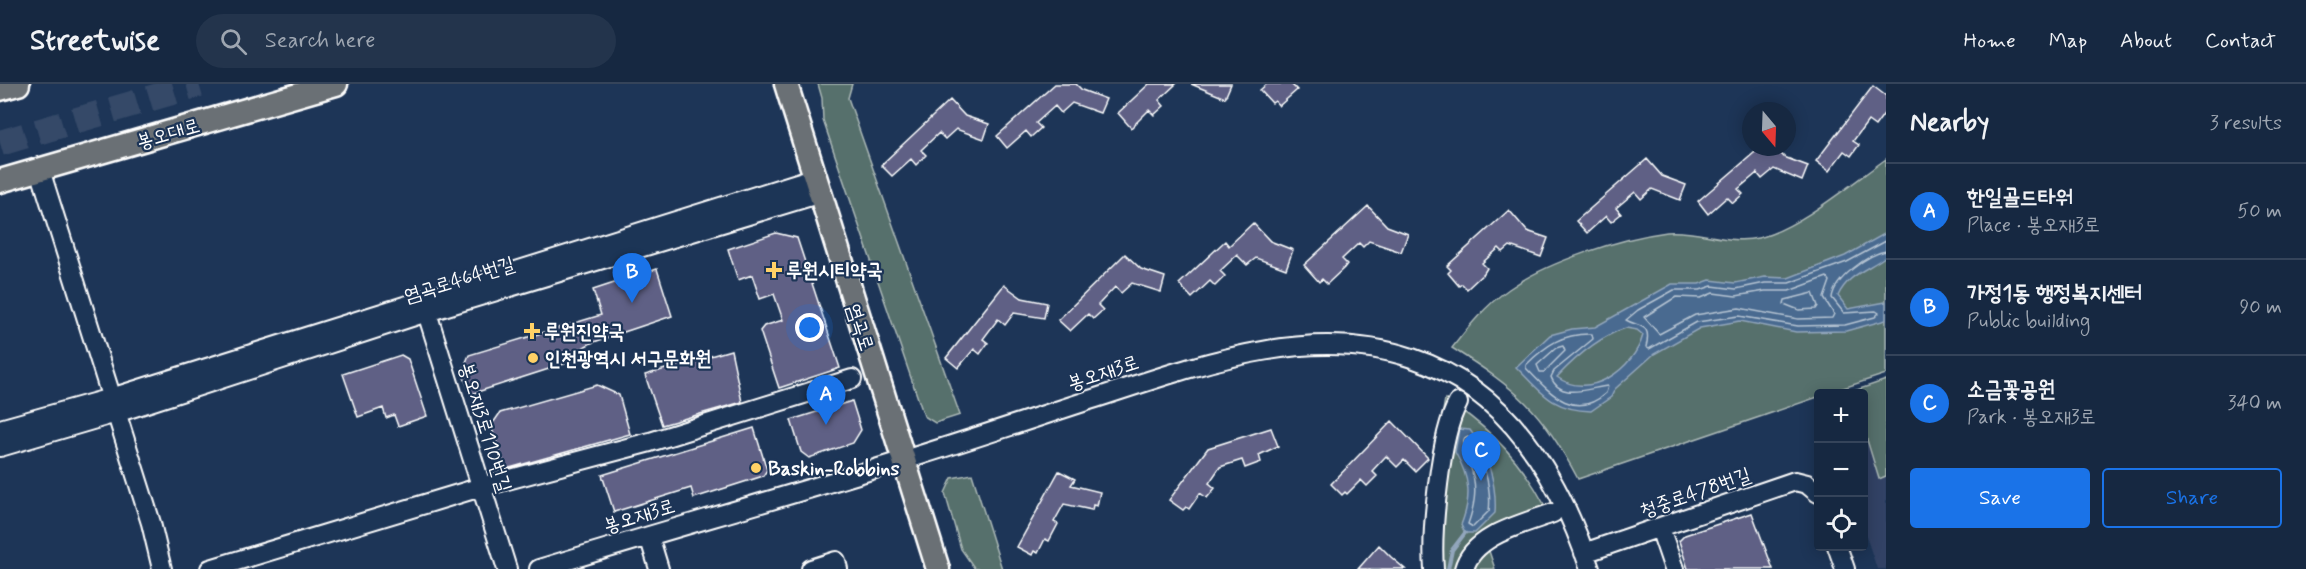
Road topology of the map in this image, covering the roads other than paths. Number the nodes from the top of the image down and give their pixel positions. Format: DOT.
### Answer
graph roads {
  1 [pos="336,84"];
  2 [pos="786,84"];
  3 [pos="40,170"];
  4 [pos="0,181"];
  5 [pos="816,186"];
  6 [pos="425,305"];
  7 [pos="852,379"];
  8 [pos="1458,403"];
  9 [pos="113,405"];
  10 [pos="0,429"];
  11 [pos="0,447"];
  12 [pos="903,460"];
  13 [pos="481,487"];
  14 [pos="1814,490"];
  15 [pos="1553,513"];
  16 [pos="1660,528"];
  17 [pos="649,536"];
  18 [pos="1839,551"];
  19 [pos="1587,561"];
  20 [pos="162,569"];
  21 [pos="210,569"];
  22 [pos="507,569"];
  23 [pos="539,569"];
  24 [pos="659,569"];
  25 [pos="811,569"];
  26 [pos="838,569"];
  27 [pos="938,569"];
  28 [pos="1434,569"];
  29 [pos="1464,569"];
  30 [pos="1674,569"];
  31 [pos="1845,569"];
  1 -- 3 [label="main road, 봉오대로"];
  2 -- 5 [label="main road, 염곡로"];
  3 -- 4 [label="main road, 봉오대로"];
  3 -- 9 [label="street"];
  5 -- 6 [label="street, 염곡로464번길"];
  5 -- 12 [label="main road, 염곡로"];
  6 -- 9 [label="street, 염곡로464번길"];
  6 -- 13 [label="street, 봉오재3로110번길"];
  7 -- 13 [label="street"];
  8 -- 28 [label="street"];
  9 -- 10 [label="street"];
  9 -- 11 [label="street"];
  9 -- 20 [label="street"];
  12 -- 17 [label="street, 봉오재3로"];
  12 -- 19 [label="street, 봉오재3로"];
  12 -- 27 [label="main road, 염곡로"];
  13 -- 21 [label="street"];
  13 -- 22 [label="street, 봉오재3로110번길"];
  14 -- 16 [label="street, 청중로478번길"];
  15 -- 29 [label="street"];
  16 -- 19 [label="street, 청중로478번길"];
  16 -- 30 [label="street"];
  17 -- 23 [label="street, 봉오재3로"];
  17 -- 24 [label="street"];
  18 -- 31 [label="street"];
  25 -- 26 [label="street"];
}
